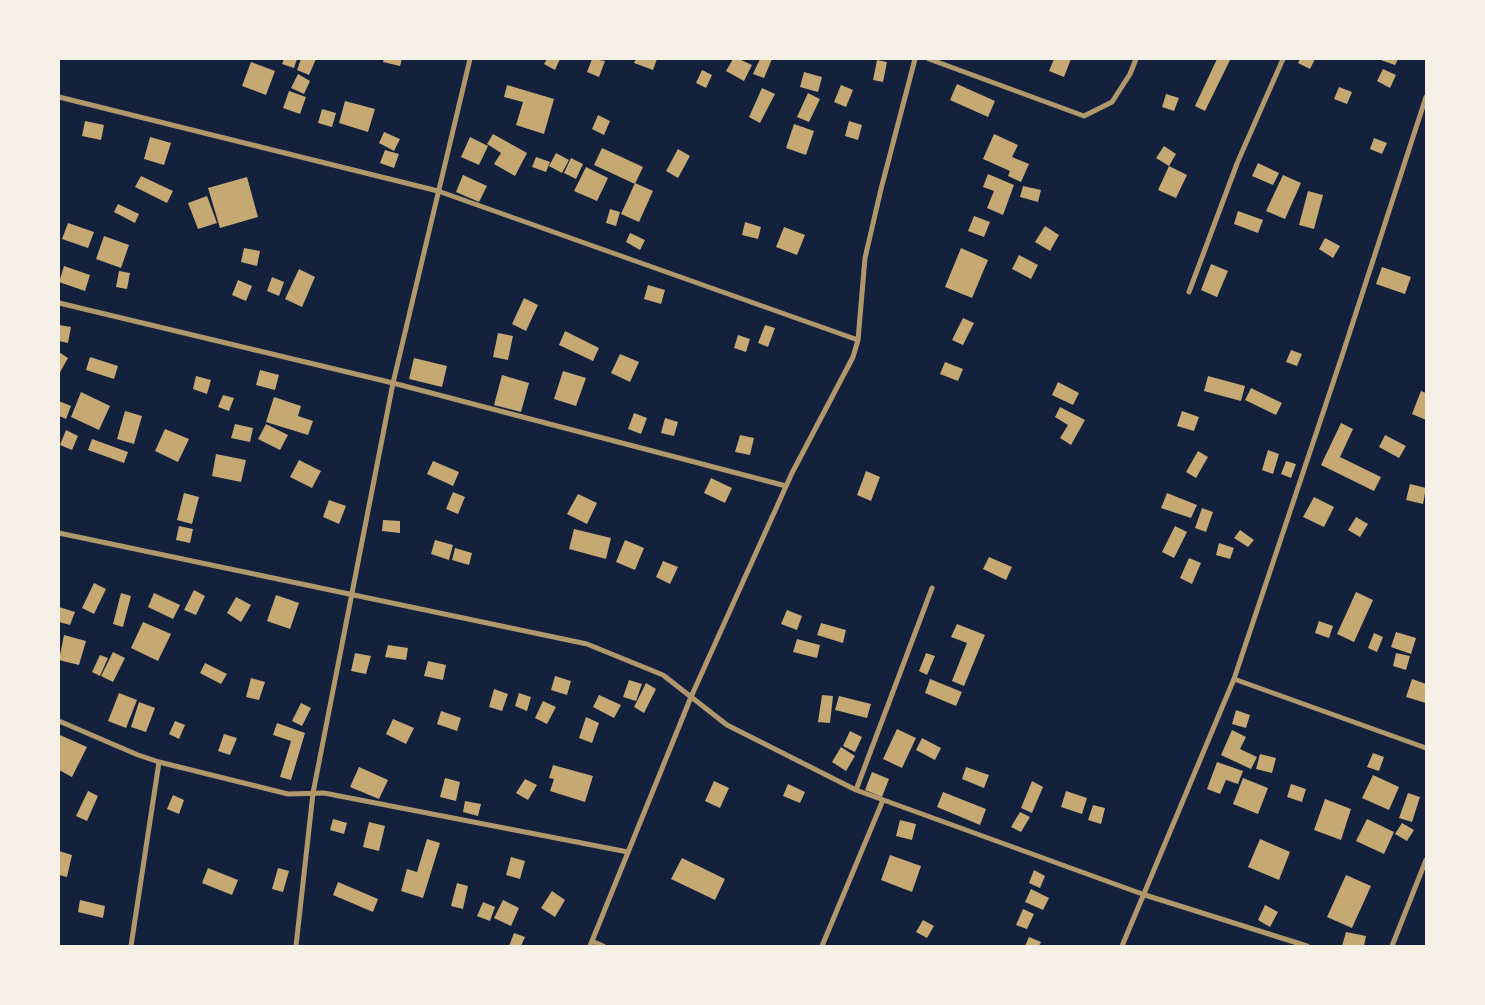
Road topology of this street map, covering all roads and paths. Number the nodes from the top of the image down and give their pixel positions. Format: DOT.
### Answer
graph roads {
  1 [pos="470,59"];
  2 [pos="915,59"];
  3 [pos="930,59"];
  4 [pos="1136,59"];
  5 [pos="1283,59"];
  6 [pos="59,97"];
  7 [pos="1426,97"];
  8 [pos="438,191"];
  9 [pos="1189,292"];
  10 [pos="59,303"];
  11 [pos="858,340"];
  12 [pos="393,383"];
  13 [pos="786,486"];
  14 [pos="59,533"];
  15 [pos="932,588"];
  16 [pos="352,594"];
  17 [pos="1234,679"];
  18 [pos="691,697"];
  19 [pos="59,720"];
  20 [pos="1426,748"];
  21 [pos="158,762"];
  22 [pos="856,790"];
  23 [pos="313,793"];
  24 [pos="883,800"];
  25 [pos="628,852"];
  26 [pos="1426,860"];
  27 [pos="1144,895"];
  28 [pos="591,944"];
  29 [pos="131,946"];
  30 [pos="296,946"];
  31 [pos="603,946"];
  32 [pos="822,946"];
  33 [pos="1122,946"];
  34 [pos="1307,946"];
  35 [pos="1392,946"];
  1 -- 8 [label="street"];
  2 -- 11 [label="street"];
  3 -- 4 [label="street"];
  5 -- 9 [label="street"];
  6 -- 8 [label="street"];
  7 -- 17 [label="street"];
  8 -- 11 [label="street"];
  8 -- 12 [label="street"];
  10 -- 12 [label="street"];
  11 -- 13 [label="street"];
  12 -- 13 [label="street"];
  12 -- 16 [label="street"];
  13 -- 18 [label="street"];
  14 -- 16 [label="street"];
  15 -- 22 [label="street"];
  16 -- 18 [label="street"];
  16 -- 23 [label="street"];
  17 -- 20 [label="street"];
  17 -- 27 [label="street"];
  18 -- 22 [label="street"];
  18 -- 25 [label="street"];
  19 -- 21 [label="street"];
  21 -- 23 [label="street"];
  21 -- 29 [label="street"];
  22 -- 24 [label="street"];
  23 -- 25 [label="street"];
  23 -- 30 [label="street"];
  24 -- 27 [label="street"];
  24 -- 32 [label="street"];
  25 -- 28 [label="street"];
  26 -- 35 [label="street"];
  27 -- 33 [label="street"];
  27 -- 34 [label="street"];
  28 -- 31 [label="street"];
}
